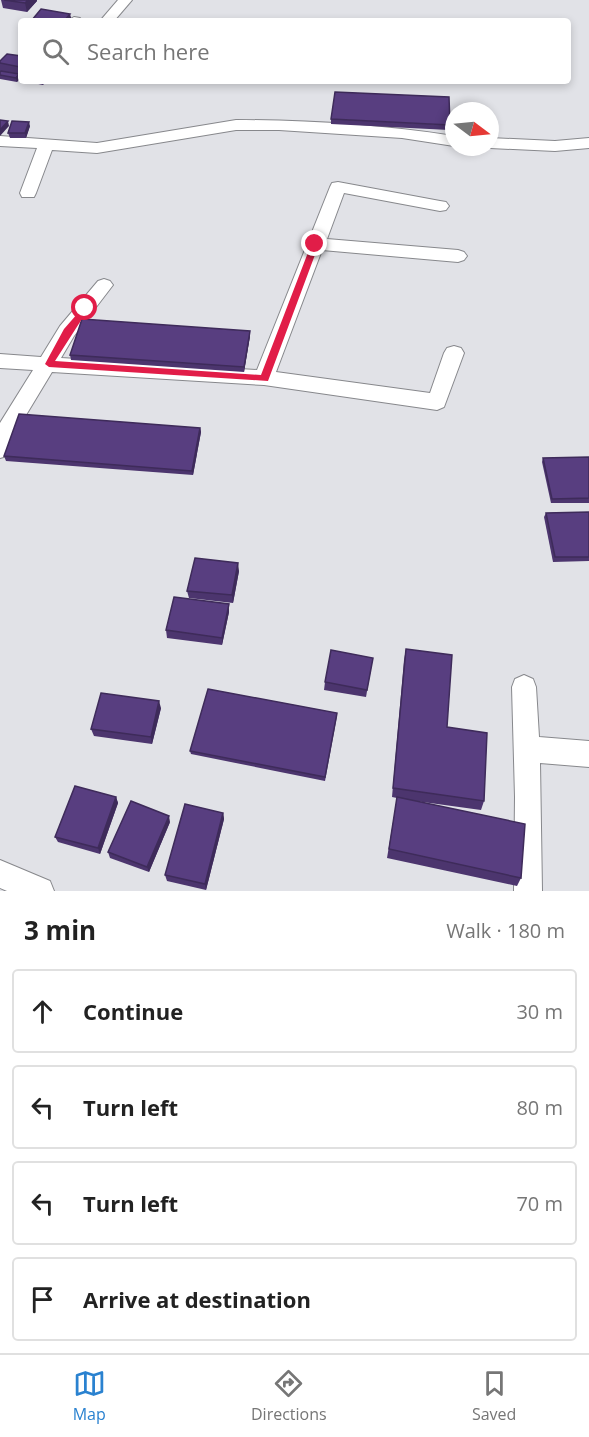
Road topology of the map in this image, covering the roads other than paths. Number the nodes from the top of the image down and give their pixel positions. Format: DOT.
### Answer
graph roads {
  1 [pos="126,0"];
  2 [pos="110,18"];
  3 [pos="445,140"];
  4 [pos="0,141"];
  5 [pos="499,143"];
  6 [pos="589,143"];
  7 [pos="46,145"];
  8 [pos="28,194"];
  9 [pos="440,206"];
  10 [pos="315,244"];
  11 [pos="458,256"];
  12 [pos="104,285"];
  13 [pos="454,354"];
  14 [pos="0,361"];
  15 [pos="49,364"];
  16 [pos="264,378"];
  17 [pos="0,450"];
  18 [pos="524,687"];
  19 [pos="526,749"];
  20 [pos="589,754"];
  21 [pos="0,874"];
  22 [pos="40,891"];
  23 [pos="528,891"];
  1 -- 2 [label="street"];
  3 -- 7 [label="street"];
  4 -- 7 [label="street"];
  5 -- 6 [label="street"];
  7 -- 8 [label="street"];
  9 -- 10 [label="street"];
  10 -- 11 [label="street"];
  10 -- 16 [label="street"];
  12 -- 15 [label="street"];
  13 -- 16 [label="street"];
  14 -- 15 [label="street"];
  15 -- 16 [label="street"];
  15 -- 17 [label="street"];
  18 -- 19 [label="street"];
  19 -- 20 [label="street"];
  19 -- 23 [label="street"];
  21 -- 22 [label="street"];
}
